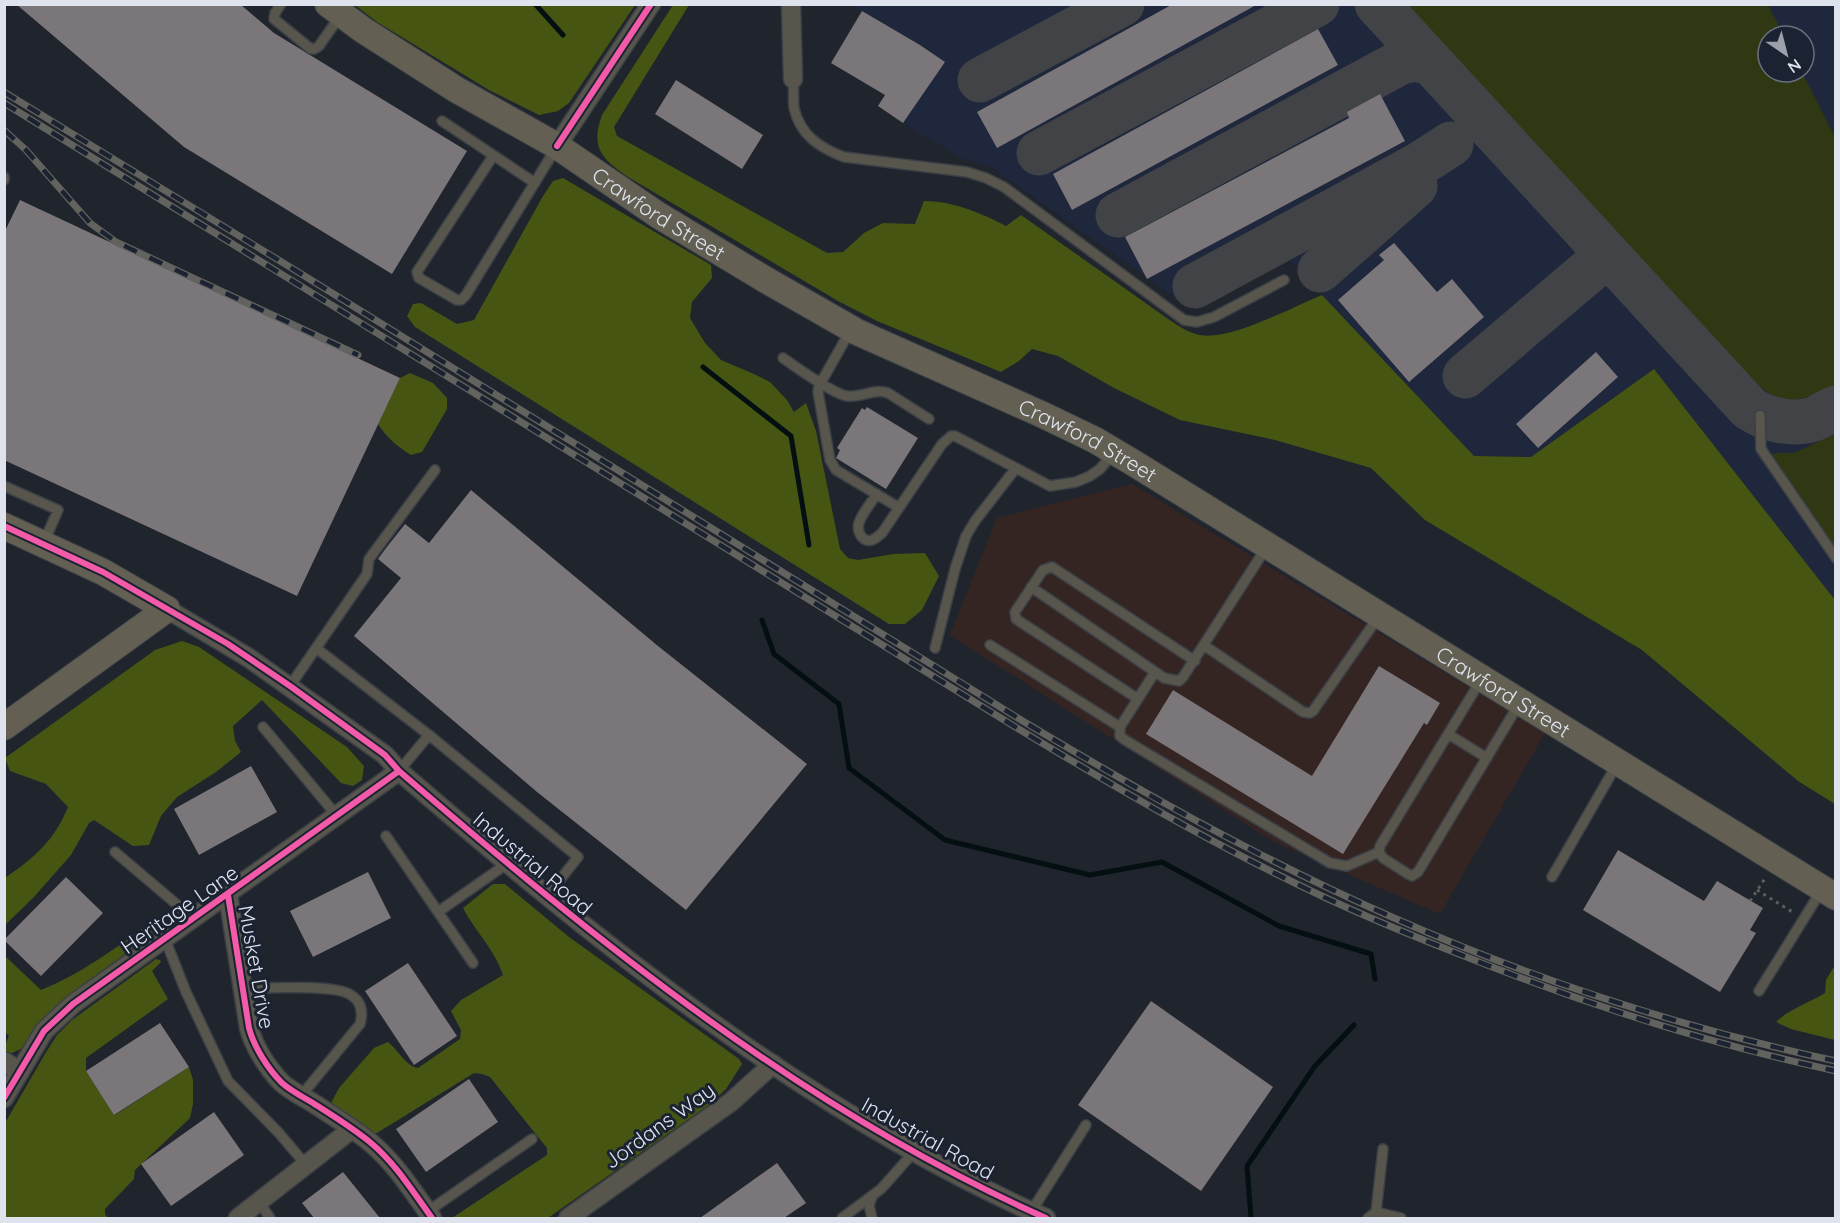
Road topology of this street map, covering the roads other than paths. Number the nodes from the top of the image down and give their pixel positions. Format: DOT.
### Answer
graph roads {
  1 [pos="281,4"];
  2 [pos="651,4"];
  3 [pos="791,4"];
  4 [pos="334,9"];
  5 [pos="793,79"];
  6 [pos="442,121"];
  7 [pos="557,146"];
  8 [pos="493,156"];
  9 [pos="534,183"];
  10 [pos="1284,280"];
  11 [pos="851,328"];
  12 [pos="783,358"];
  13 [pos="821,382"];
  14 [pos="1760,415"];
  15 [pos="929,419"];
  16 [pos="1115,452"];
  17 [pos="1016,468"];
  18 [pos="435,470"];
  19 [pos="4,486"];
  20 [pos="877,494"];
  21 [pos="898,507"];
  22 [pos="4,526"];
  23 [pos="43,544"];
  24 [pos="1268,546"];
  25 [pos="1836,558"];
  26 [pos="1031,587"];
  27 [pos="167,609"];
  28 [pos="1379,616"];
  29 [pos="990,645"];
  30 [pos="1205,646"];
  31 [pos="316,648"];
  32 [pos="934,648"];
  33 [pos="1195,661"];
  34 [pos="1155,672"];
  35 [pos="1482,678"];
  36 [pos="290,686"];
  37 [pos="1138,699"];
  38 [pos="1521,701"];
  39 [pos="4,727"];
  40 [pos="263,727"];
  41 [pos="1120,727"];
  42 [pos="1448,734"];
  43 [pos="429,735"];
  44 [pos="1487,758"];
  45 [pos="1618,762"];
  46 [pos="399,771"];
  47 [pos="337,816"];
  48 [pos="386,836"];
  49 [pos="115,852"];
  50 [pos="1379,852"];
  51 [pos="508,863"];
  52 [pos="1552,877"];
  53 [pos="1829,893"];
  54 [pos="228,895"];
  55 [pos="546,896"];
  56 [pos="438,912"];
  57 [pos="194,919"];
  58 [pos="165,939"];
  59 [pos="474,963"];
  60 [pos="243,989"];
  61 [pos="1759,991"];
  62 [pos="773,1064"];
  63 [pos="12,1066"];
  64 [pos="301,1096"];
  65 [pos="4,1098"];
  66 [pos="1086,1125"];
  67 [pos="352,1129"];
  68 [pos="532,1139"];
  69 [pos="1383,1149"];
  70 [pos="914,1152"];
  71 [pos="306,1165"];
  72 [pos="872,1197"];
  73 [pos="259,1202"];
  74 [pos="1376,1212"];
  75 [pos="430,1215"];
  76 [pos="1039,1215"];
  77 [pos="238,1218"];
  78 [pos="270,1218"];
  79 [pos="569,1218"];
  80 [pos="842,1218"];
  81 [pos="872,1218"];
  82 [pos="1368,1218"];
  83 [pos="1401,1218"];
  1 -- 4 [label="lane"];
  2 -- 7 [label="street"];
  3 -- 5 [label="street"];
  4 -- 7 [label="main road, Crawford Street"];
  5 -- 10 [label="lane"];
  6 -- 8 [label="lane"];
  7 -- 9 [label="lane"];
  7 -- 11 [label="main road, Crawford Street"];
  8 -- 9 [label="lane"];
  8 -- 9 [label="lane"];
  11 -- 13 [label="lane"];
  11 -- 16 [label="main road, Crawford Street"];
  12 -- 13 [label="lane"];
  13 -- 15 [label="lane"];
  13 -- 20 [label="lane"];
  14 -- 25 [label="lane"];
  16 -- 17 [label="lane"];
  16 -- 24 [label="main road, Crawford Street"];
  17 -- 21 [label="lane"];
  17 -- 32 [label="lane"];
  18 -- 31 [label="lane"];
  19 -- 23 [label="lane"];
  20 -- 21 [label="lane"];
  20 -- 21 [label="lane"];
  22 -- 23 [label="main road, Industrial Road"];
  23 -- 27 [label="main road, Industrial Road"];
  24 -- 28 [label="main road, Crawford Street"];
  24 -- 30 [label="lane"];
  26 -- 33 [label="lane"];
  26 -- 34 [label="lane"];
  26 -- 37 [label="lane"];
  27 -- 36 [label="street, Industrial Road"];
  27 -- 39 [label="main road"];
  28 -- 30 [label="lane"];
  28 -- 35 [label="main road, Crawford Street"];
  29 -- 41 [label="lane"];
  30 -- 33 [label="lane"];
  31 -- 36 [label="lane"];
  31 -- 43 [label="lane"];
  33 -- 34 [label="lane"];
  34 -- 37 [label="lane"];
  35 -- 38 [label="main road, Crawford Street"];
  35 -- 42 [label="lane"];
  36 -- 46 [label="street, Industrial Road"];
  37 -- 41 [label="lane"];
  38 -- 44 [label="lane"];
  38 -- 45 [label="main road, Crawford Street"];
  40 -- 47 [label="lane"];
  41 -- 50 [label="lane"];
  42 -- 44 [label="lane"];
  42 -- 50 [label="lane"];
  43 -- 46 [label="lane"];
  43 -- 55 [label="lane"];
  44 -- 50 [label="lane"];
  45 -- 52 [label="lane"];
  45 -- 53 [label="main road, Crawford Street"];
  46 -- 47 [label="street, Heritage Lane"];
  46 -- 51 [label="street, Industrial Road"];
  47 -- 54 [label="street, Heritage Lane"];
  48 -- 56 [label="lane"];
  49 -- 57 [label="lane"];
  51 -- 55 [label="street, Industrial Road"];
  51 -- 56 [label="lane"];
  53 -- 61 [label="lane"];
  54 -- 57 [label="street, Heritage Lane"];
  54 -- 60 [label="street, Musket Drive"];
  55 -- 62 [label="street, Industrial Road"];
  56 -- 59 [label="lane"];
  57 -- 58 [label="street, Heritage Lane"];
  58 -- 63 [label="street, Heritage Lane"];
  58 -- 71 [label="lane"];
  60 -- 64 [label="street, Musket Drive"];
  60 -- 64 [label="lane"];
  62 -- 70 [label="street, Industrial Road"];
  62 -- 79 [label="street, Jordans Way"];
  63 -- 65 [label="street, Heritage Lane"];
  64 -- 67 [label="street, Musket Drive"];
  66 -- 76 [label="lane"];
  67 -- 71 [label="street"];
  67 -- 75 [label="street, Musket Drive"];
  68 -- 75 [label="lane"];
  69 -- 74 [label="lane"];
  70 -- 72 [label="lane"];
  70 -- 76 [label="street, Industrial Road"];
  71 -- 73 [label="street"];
  72 -- 80 [label="lane"];
  72 -- 81 [label="lane"];
  73 -- 77 [label="street"];
  73 -- 78 [label="lane"];
  74 -- 82 [label="lane"];
  74 -- 83 [label="lane"];
}
